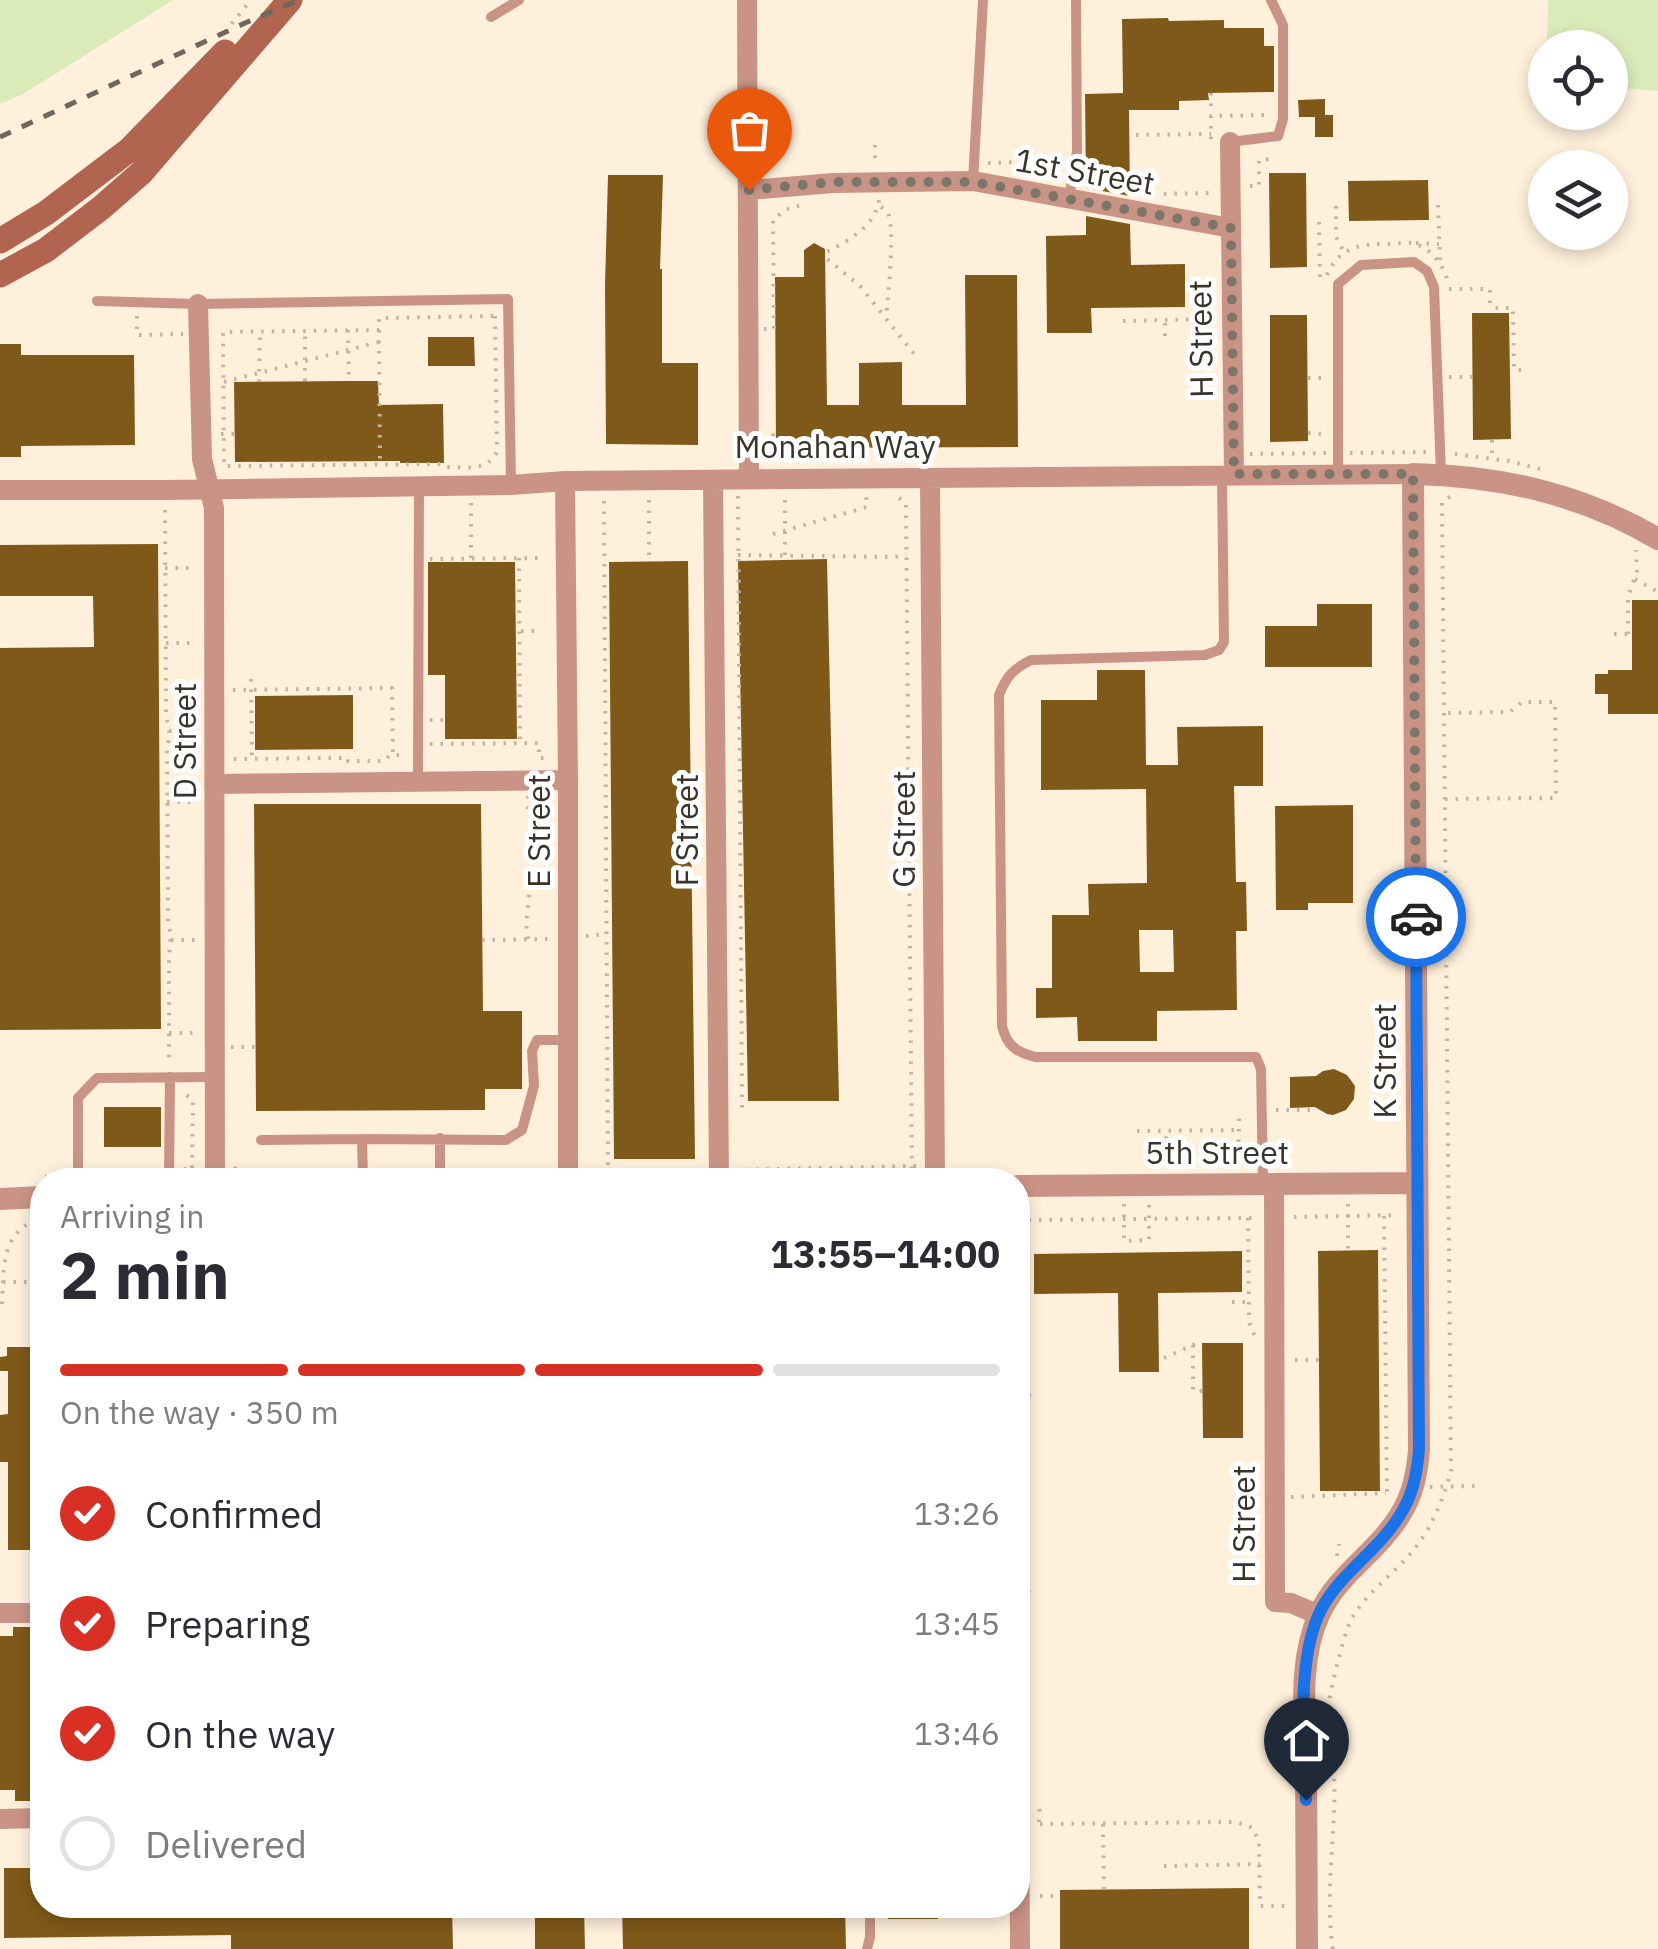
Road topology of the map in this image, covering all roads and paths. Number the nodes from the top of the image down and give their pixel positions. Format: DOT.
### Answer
graph roads {
  1 [pos="270,0"];
  2 [pos="290,0"];
  3 [pos="519,0"];
  4 [pos="748,0"];
  5 [pos="984,0"];
  6 [pos="1076,0"];
  7 [pos="1270,0"];
  8 [pos="491,17"];
  9 [pos="1211,93"];
  10 [pos="1211,116"];
  11 [pos="1136,135"];
  12 [pos="1220,138"];
  13 [pos="875,145"];
  14 [pos="1273,160"];
  15 [pos="877,182"];
  16 [pos="973,182"];
  17 [pos="1150,186"];
  18 [pos="749,190"];
  19 [pos="1221,190"];
  20 [pos="1069,199"];
  21 [pos="812,203"];
  22 [pos="1438,205"];
  23 [pos="879,206"];
  24 [pos="1336,206"];
  25 [pos="1319,222"];
  26 [pos="1231,228"];
  27 [pos="0,241"];
  28 [pos="1412,243"];
  29 [pos="1439,244"];
  30 [pos="1344,252"];
  31 [pos="1440,263"];
  32 [pos="0,275"];
  33 [pos="97,301"];
  34 [pos="198,304"];
  35 [pos="136,316"];
  36 [pos="886,318"];
  37 [pos="1214,319"];
  38 [pos="1165,320"];
  39 [pos="1123,322"];
  40 [pos="749,329"];
  41 [pos="348,330"];
  42 [pos="379,330"];
  43 [pos="260,331"];
  44 [pos="306,331"];
  45 [pos="223,332"];
  46 [pos="199,333"];
  47 [pos="379,342"];
  48 [pos="1165,343"];
  49 [pos="348,349"];
  50 [pos="915,354"];
  51 [pos="305,360"];
  52 [pos="1529,370"];
  53 [pos="260,372"];
  54 [pos="1450,377"];
  55 [pos="1472,377"];
  56 [pos="1308,378"];
  57 [pos="1326,378"];
  58 [pos="349,381"];
  59 [pos="224,382"];
  60 [pos="260,382"];
  61 [pos="305,382"];
  62 [pos="200,388"];
  63 [pos="1308,434"];
  64 [pos="1327,434"];
  65 [pos="1492,440"];
  66 [pos="1450,446"];
  67 [pos="881,447"];
  68 [pos="1492,458"];
  69 [pos="881,462"];
  70 [pos="1446,464"];
  71 [pos="380,465"];
  72 [pos="1228,474"];
  73 [pos="1338,474"];
  74 [pos="1413,474"];
  75 [pos="930,478"];
  76 [pos="713,480"];
  77 [pos="565,481"];
  78 [pos="511,485"];
  79 [pos="419,486"];
  80 [pos="744,487"];
  81 [pos="209,488"];
  82 [pos="0,490"];
  83 [pos="866,493"];
  84 [pos="785,494"];
  85 [pos="604,496"];
  86 [pos="649,496"];
  87 [pos="897,496"];
  88 [pos="470,497"];
  89 [pos="165,500"];
  90 [pos="785,530"];
  91 [pos="773,534"];
  92 [pos="1658,539"];
  93 [pos="1636,550"];
  94 [pos="785,554"];
  95 [pos="906,554"];
  96 [pos="738,555"];
  97 [pos="519,558"];
  98 [pos="540,558"];
  99 [pos="425,559"];
  100 [pos="471,559"];
  101 [pos="650,562"];
  102 [pos="166,568"];
  103 [pos="190,568"];
  104 [pos="1634,579"];
  105 [pos="1658,592"];
  106 [pos="541,630"];
  107 [pos="519,631"];
  108 [pos="1614,634"];
  109 [pos="166,643"];
  110 [pos="191,643"];
  111 [pos="251,679"];
  112 [pos="228,690"];
  113 [pos="251,690"];
  114 [pos="1444,713"];
  115 [pos="170,731"];
  116 [pos="192,731"];
  117 [pos="520,743"];
  118 [pos="418,750"];
  119 [pos="393,756"];
  120 [pos="252,758"];
  121 [pos="556,758"];
  122 [pos="229,759"];
  123 [pos="568,780"];
  124 [pos="418,781"];
  125 [pos="214,784"];
  126 [pos="1445,799"];
  127 [pos="167,802"];
  128 [pos="192,802"];
  129 [pos="531,880"];
  130 [pos="606,934"];
  131 [pos="568,938"];
  132 [pos="528,939"];
  133 [pos="482,940"];
  134 [pos="169,1032"];
  135 [pos="194,1033"];
  136 [pos="568,1040"];
  137 [pos="231,1047"];
  138 [pos="256,1047"];
  139 [pos="171,1077"];
  140 [pos="215,1077"];
  141 [pos="742,1108"];
  142 [pos="1262,1110"];
  143 [pos="1314,1110"];
  144 [pos="1239,1130"];
  145 [pos="1137,1131"];
  146 [pos="440,1138"];
  147 [pos="362,1139"];
  148 [pos="261,1140"];
  149 [pos="78,1168"];
  150 [pos="169,1168"];
  151 [pos="192,1168"];
  152 [pos="215,1168"];
  153 [pos="362,1168"];
  154 [pos="440,1168"];
  155 [pos="568,1168"];
  156 [pos="608,1168"];
  157 [pos="719,1168"];
  158 [pos="912,1168"];
  159 [pos="936,1168"];
  160 [pos="1269,1184"];
  161 [pos="1348,1184"];
  162 [pos="1418,1184"];
  163 [pos="1030,1186"];
  164 [pos="1123,1186"];
  165 [pos="30,1189"];
  166 [pos="0,1198"];
  167 [pos="1418,1215"];
  168 [pos="1348,1216"];
  169 [pos="1384,1216"];
  170 [pos="1274,1217"];
  171 [pos="1248,1218"];
  172 [pos="1124,1219"];
  173 [pos="1030,1220"];
  174 [pos="30,1223"];
  175 [pos="1137,1240"];
  176 [pos="1348,1251"];
  177 [pos="3,1282"];
  178 [pos="30,1282"];
  179 [pos="1232,1302"];
  180 [pos="1249,1302"];
  181 [pos="2,1304"];
  182 [pos="1202,1341"];
  183 [pos="1257,1344"];
  184 [pos="1193,1346"];
  185 [pos="1164,1358"];
  186 [pos="1285,1360"];
  187 [pos="1319,1360"];
  188 [pos="1203,1391"];
  189 [pos="1030,1395"];
  190 [pos="1035,1396"];
  191 [pos="1480,1486"];
  192 [pos="1412,1489"];
  193 [pos="1387,1493"];
  194 [pos="1286,1497"];
  195 [pos="1387,1503"];
  196 [pos="0,1613"];
  197 [pos="30,1613"];
  198 [pos="1319,1615"];
  199 [pos="0,1818"];
  200 [pos="30,1818"];
  201 [pos="1104,1824"];
  202 [pos="1030,1825"];
  203 [pos="1260,1864"];
  204 [pos="1164,1866"];
  205 [pos="1104,1889"];
  206 [pos="1030,1896"];
  207 [pos="1060,1896"];
  208 [pos="1307,1906"];
  209 [pos="870,1918"];
  210 [pos="1020,1918"];
  211 [pos="867,1949"];
  212 [pos="1020,1949"];
  213 [pos="1307,1949"];
  1 -- 27 [label="main road"];
  2 -- 32 [label="main road"];
  3 -- 8 [label="lane"];
  4 -- 18 [label="street"];
  5 -- 16 [label="lane"];
  6 -- 20 [label="lane"];
  7 -- 12 [label="lane"];
  9 -- 10 [label="path"];
  11 -- 12 [label="path"];
  12 -- 19 [label="street, H Street"];
  13 -- 15 [label="path"];
  14 -- 19 [label="path"];
  15 -- 16 [label="street, 1st Street"];
  15 -- 18 [label="street, 1st Street"];
  15 -- 23 [label="path"];
  16 -- 20 [label="street, 1st Street"];
  17 -- 19 [label="path"];
  18 -- 40 [label="street"];
  19 -- 26 [label="street, H Street"];
  20 -- 26 [label="street, 1st Street"];
  21 -- 40 [label="path"];
  22 -- 29 [label="path"];
  23 -- 36 [label="path"];
  23 -- 36 [label="path"];
  24 -- 30 [label="path"];
  25 -- 30 [label="path"];
  26 -- 72 [label="street, H Street"];
  28 -- 29 [label="path"];
  28 -- 30 [label="path"];
  28 -- 31 [label="path"];
  29 -- 31 [label="path"];
  31 -- 52 [label="path"];
  33 -- 34 [label="lane"];
  34 -- 46 [label="street, D Street"];
  34 -- 78 [label="lane"];
  35 -- 46 [label="path"];
  36 -- 50 [label="path"];
  37 -- 38 [label="path"];
  38 -- 39 [label="path"];
  38 -- 48 [label="path"];
  40 -- 80 [label="street"];
  41 -- 42 [label="path"];
  41 -- 44 [label="path"];
  41 -- 49 [label="path"];
  42 -- 47 [label="path"];
  42 -- 71 [label="path"];
  43 -- 44 [label="path"];
  43 -- 45 [label="path"];
  43 -- 53 [label="path"];
  44 -- 51 [label="path"];
  45 -- 46 [label="path"];
  45 -- 59 [label="path"];
  46 -- 62 [label="street, D Street"];
  47 -- 49 [label="path"];
  47 -- 71 [label="path"];
  49 -- 51 [label="path"];
  49 -- 58 [label="path"];
  51 -- 53 [label="path"];
  51 -- 61 [label="path"];
  53 -- 59 [label="path"];
  53 -- 60 [label="path"];
  54 -- 55 [label="path"];
  56 -- 57 [label="path"];
  59 -- 62 [label="path"];
  59 -- 71 [label="path"];
  62 -- 81 [label="street, D Street"];
  63 -- 64 [label="path"];
  65 -- 68 [label="path"];
  66 -- 70 [label="path"];
  67 -- 69 [label="path"];
  70 -- 73 [label="lane"];
  70 -- 74 [label="street, Monahan Way"];
  70 -- 92 [label="street, Monahan Way"];
  72 -- 73 [label="street, Monahan Way"];
  72 -- 75 [label="street, Monahan Way"];
  72 -- 142 [label="lane"];
  73 -- 74 [label="street, Monahan Way"];
  74 -- 162 [label="street, K Street"];
  75 -- 80 [label="street, Monahan Way"];
  75 -- 159 [label="street, G Street"];
  76 -- 77 [label="street, Monahan Way"];
  76 -- 80 [label="street, Monahan Way"];
  76 -- 157 [label="street, F Street"];
  77 -- 78 [label="street, Monahan Way"];
  77 -- 123 [label="street, E Street"];
  78 -- 79 [label="street, Monahan Way"];
  79 -- 81 [label="street, Monahan Way"];
  79 -- 118 [label="lane"];
  80 -- 96 [label="path"];
  81 -- 82 [label="street, Monahan Way"];
  81 -- 125 [label="street, D Street"];
  83 -- 90 [label="path"];
  84 -- 90 [label="path"];
  85 -- 130 [label="path"];
  86 -- 101 [label="path"];
  87 -- 95 [label="path"];
  88 -- 100 [label="path"];
  89 -- 102 [label="path"];
  90 -- 91 [label="path"];
  90 -- 94 [label="path"];
  93 -- 104 [label="path"];
  94 -- 95 [label="path"];
  94 -- 96 [label="path"];
  95 -- 158 [label="path"];
  96 -- 141 [label="path"];
  97 -- 98 [label="path"];
  97 -- 100 [label="path"];
  97 -- 107 [label="path"];
  99 -- 100 [label="path"];
  102 -- 103 [label="path"];
  102 -- 109 [label="path"];
  104 -- 105 [label="path"];
  104 -- 108 [label="path"];
  106 -- 107 [label="path"];
  107 -- 117 [label="path"];
  109 -- 110 [label="path"];
  109 -- 115 [label="path"];
  111 -- 113 [label="path"];
  112 -- 113 [label="path"];
  113 -- 119 [label="path"];
  113 -- 120 [label="path"];
  114 -- 126 [label="path"];
  115 -- 116 [label="path"];
  115 -- 127 [label="path"];
  117 -- 118 [label="path"];
  117 -- 121 [label="path"];
  118 -- 119 [label="path"];
  118 -- 124 [label="lane"];
  119 -- 120 [label="path"];
  120 -- 122 [label="path"];
  123 -- 124 [label="street"];
  123 -- 131 [label="street, E Street"];
  124 -- 125 [label="street"];
  125 -- 140 [label="street, D Street"];
  127 -- 128 [label="path"];
  127 -- 134 [label="path"];
  129 -- 132 [label="path"];
  130 -- 131 [label="path"];
  130 -- 156 [label="path"];
  131 -- 132 [label="path"];
  131 -- 136 [label="street, E Street"];
  132 -- 133 [label="path"];
  134 -- 135 [label="path"];
  134 -- 139 [label="path"];
  136 -- 146 [label="lane"];
  136 -- 155 [label="street, E Street"];
  137 -- 138 [label="path"];
  139 -- 140 [label="lane"];
  139 -- 149 [label="lane"];
  139 -- 150 [label="lane"];
  139 -- 151 [label="path"];
  140 -- 152 [label="street, D Street"];
  142 -- 143 [label="path"];
  142 -- 160 [label="lane"];
  144 -- 145 [label="path"];
  146 -- 147 [label="lane"];
  146 -- 154 [label="lane"];
  147 -- 148 [label="lane"];
  147 -- 153 [label="lane"];
  160 -- 161 [label="street, 5th Street"];
  160 -- 164 [label="street, 5th Street"];
  160 -- 170 [label="street, H Street"];
  161 -- 162 [label="street, 5th Street"];
  161 -- 168 [label="path"];
  162 -- 167 [label="street, K Street"];
  163 -- 164 [label="street, 5th Street"];
  164 -- 172 [label="path"];
  165 -- 166 [label="street"];
  167 -- 169 [label="path"];
  167 -- 192 [label="street, K Street"];
  168 -- 169 [label="path"];
  168 -- 170 [label="path"];
  168 -- 176 [label="path"];
  169 -- 193 [label="path"];
  170 -- 171 [label="path"];
  170 -- 198 [label="street, H Street"];
  171 -- 172 [label="path"];
  171 -- 180 [label="path"];
  172 -- 173 [label="path"];
  172 -- 175 [label="path"];
  174 -- 177 [label="path"];
  177 -- 178 [label="path"];
  177 -- 181 [label="path"];
  179 -- 180 [label="path"];
  180 -- 183 [label="path"];
  182 -- 184 [label="path"];
  184 -- 185 [label="path"];
  184 -- 188 [label="path"];
  186 -- 187 [label="path"];
  189 -- 190 [label="path"];
  191 -- 192 [label="path"];
  192 -- 193 [label="path"];
  192 -- 198 [label="street, K Street"];
  193 -- 194 [label="path"];
  193 -- 195 [label="path"];
  196 -- 197 [label="street"];
  198 -- 208 [label="street"];
  199 -- 200 [label="street"];
  201 -- 202 [label="path"];
  201 -- 203 [label="path"];
  201 -- 205 [label="path"];
  203 -- 204 [label="path"];
  203 -- 208 [label="path"];
  206 -- 207 [label="path"];
  208 -- 213 [label="street"];
  209 -- 211 [label="lane"];
  210 -- 212 [label="street"];
}
